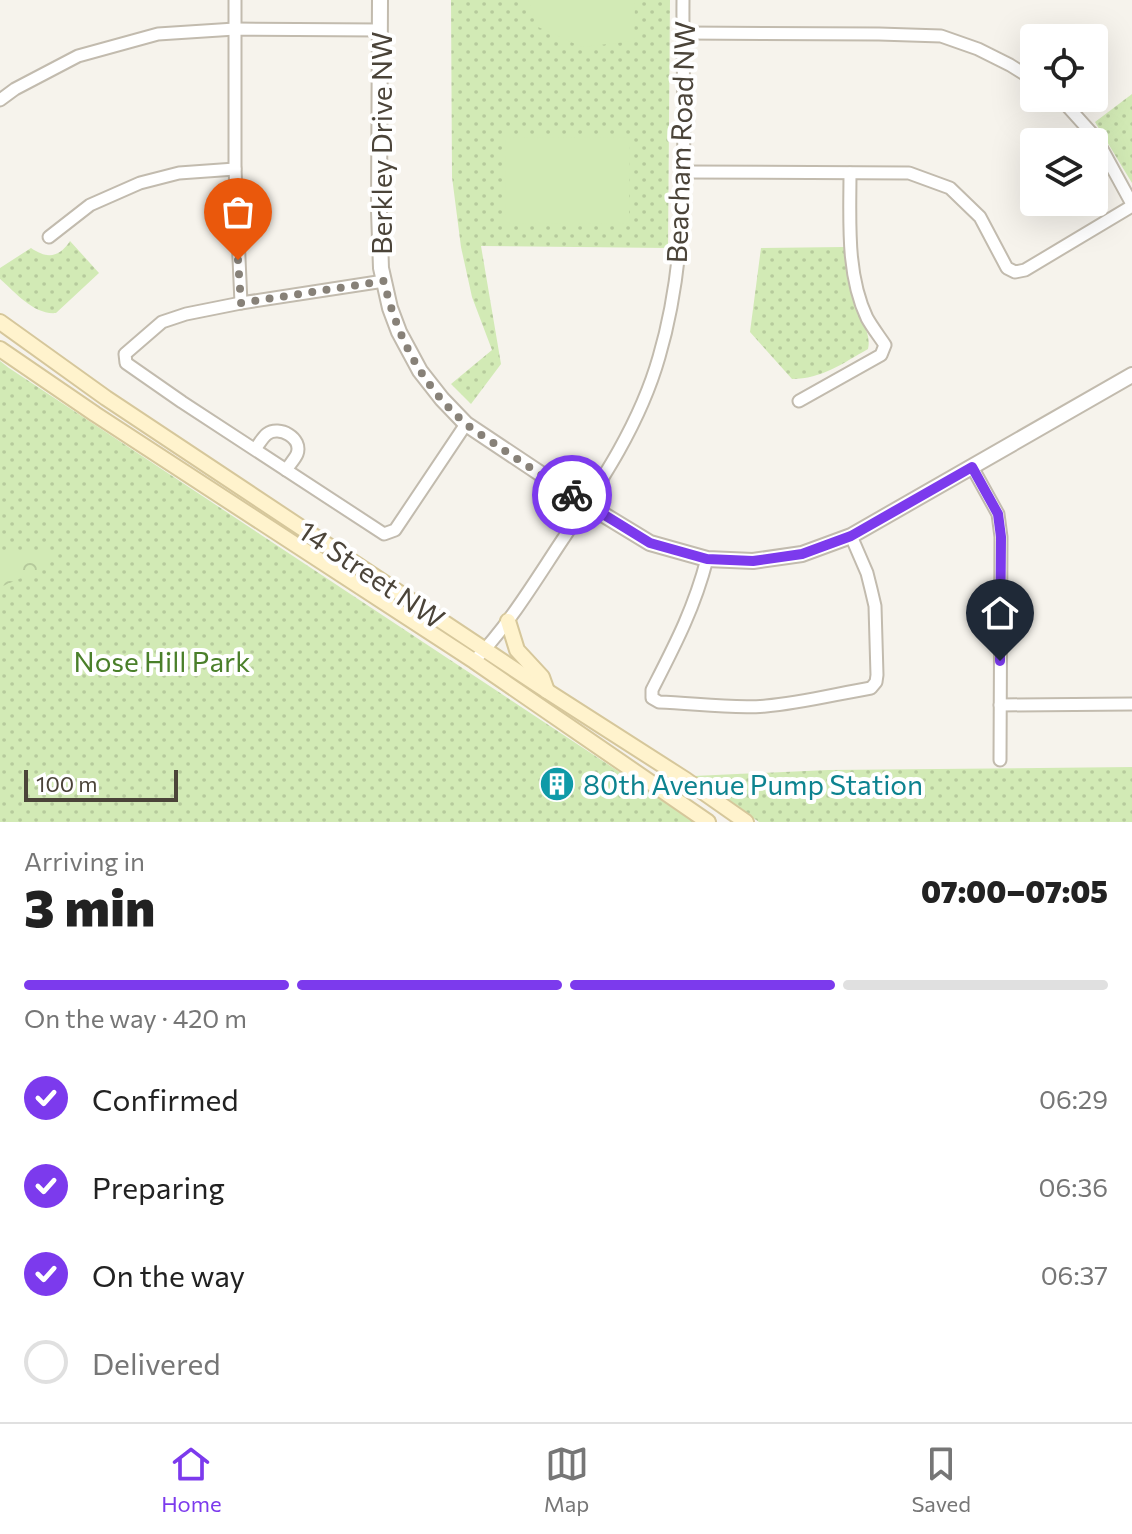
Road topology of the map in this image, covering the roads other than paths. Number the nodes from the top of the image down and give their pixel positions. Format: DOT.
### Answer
graph roads {
  1 [pos="235,0"];
  2 [pos="380,0"];
  3 [pos="683,0"];
  4 [pos="235,29"];
  5 [pos="380,30"];
  6 [pos="683,33"];
  7 [pos="1020,71"];
  8 [pos="0,100"];
  9 [pos="1073,112"];
  10 [pos="235,169"];
  11 [pos="684,172"];
  12 [pos="850,173"];
  13 [pos="1132,205"];
  14 [pos="49,237"];
  15 [pos="384,281"];
  16 [pos="241,303"];
  17 [pos="0,322"];
  18 [pos="0,349"];
  19 [pos="1132,375"];
  20 [pos="799,401"];
  21 [pos="466,424"];
  22 [pos="255,449"];
  23 [pos="972,467"];
  24 [pos="286,470"];
  25 [pos="586,504"];
  26 [pos="851,536"];
  27 [pos="707,559"];
  28 [pos="508,621"];
  29 [pos="485,649"];
  30 [pos="474,661"];
  31 [pos="547,691"];
  32 [pos="1132,704"];
  33 [pos="1000,705"];
  34 [pos="1000,760"];
  35 [pos="708,822"];
  36 [pos="746,822"];
  1 -- 4 [label="street"];
  2 -- 5 [label="street, Berkley Drive NW"];
  3 -- 6 [label="street, Beacham Road NW"];
  4 -- 5 [label="street"];
  4 -- 8 [label="street"];
  4 -- 10 [label="street"];
  5 -- 15 [label="street, Berkley Drive NW"];
  6 -- 7 [label="street"];
  6 -- 11 [label="street, Beacham Road NW"];
  9 -- 13 [label="street"];
  10 -- 14 [label="street"];
  10 -- 16 [label="street"];
  11 -- 12 [label="street"];
  11 -- 25 [label="street, Beacham Road NW"];
  12 -- 13 [label="street"];
  12 -- 20 [label="street"];
  15 -- 16 [label="street"];
  15 -- 21 [label="street, Berkley Drive NW"];
  16 -- 22 [label="street"];
  17 -- 29 [label="main road, 14 Street NW"];
  18 -- 30 [label="main road, 14 Street NW"];
  19 -- 23 [label="street, Berkley Drive NW"];
  21 -- 24 [label="street"];
  21 -- 25 [label="street, Berkley Drive NW"];
  22 -- 24 [label="street"];
  22 -- 24 [label="street"];
  23 -- 26 [label="street, Berkley Drive NW"];
  23 -- 33 [label="street"];
  25 -- 27 [label="street, Berkley Drive NW"];
  25 -- 28 [label="street, Beacham Road NW"];
  26 -- 27 [label="street, Berkley Drive NW"];
  26 -- 27 [label="street"];
  28 -- 29 [label="street, Beacham Road NW"];
  28 -- 31 [label="main road"];
  29 -- 30 [label="street, Beacham Road NW"];
  29 -- 31 [label="main road, 14 Street NW"];
  30 -- 35 [label="main road, 14 Street NW"];
  31 -- 36 [label="main road, 14 Street NW"];
  32 -- 33 [label="street"];
  33 -- 34 [label="street"];
}
